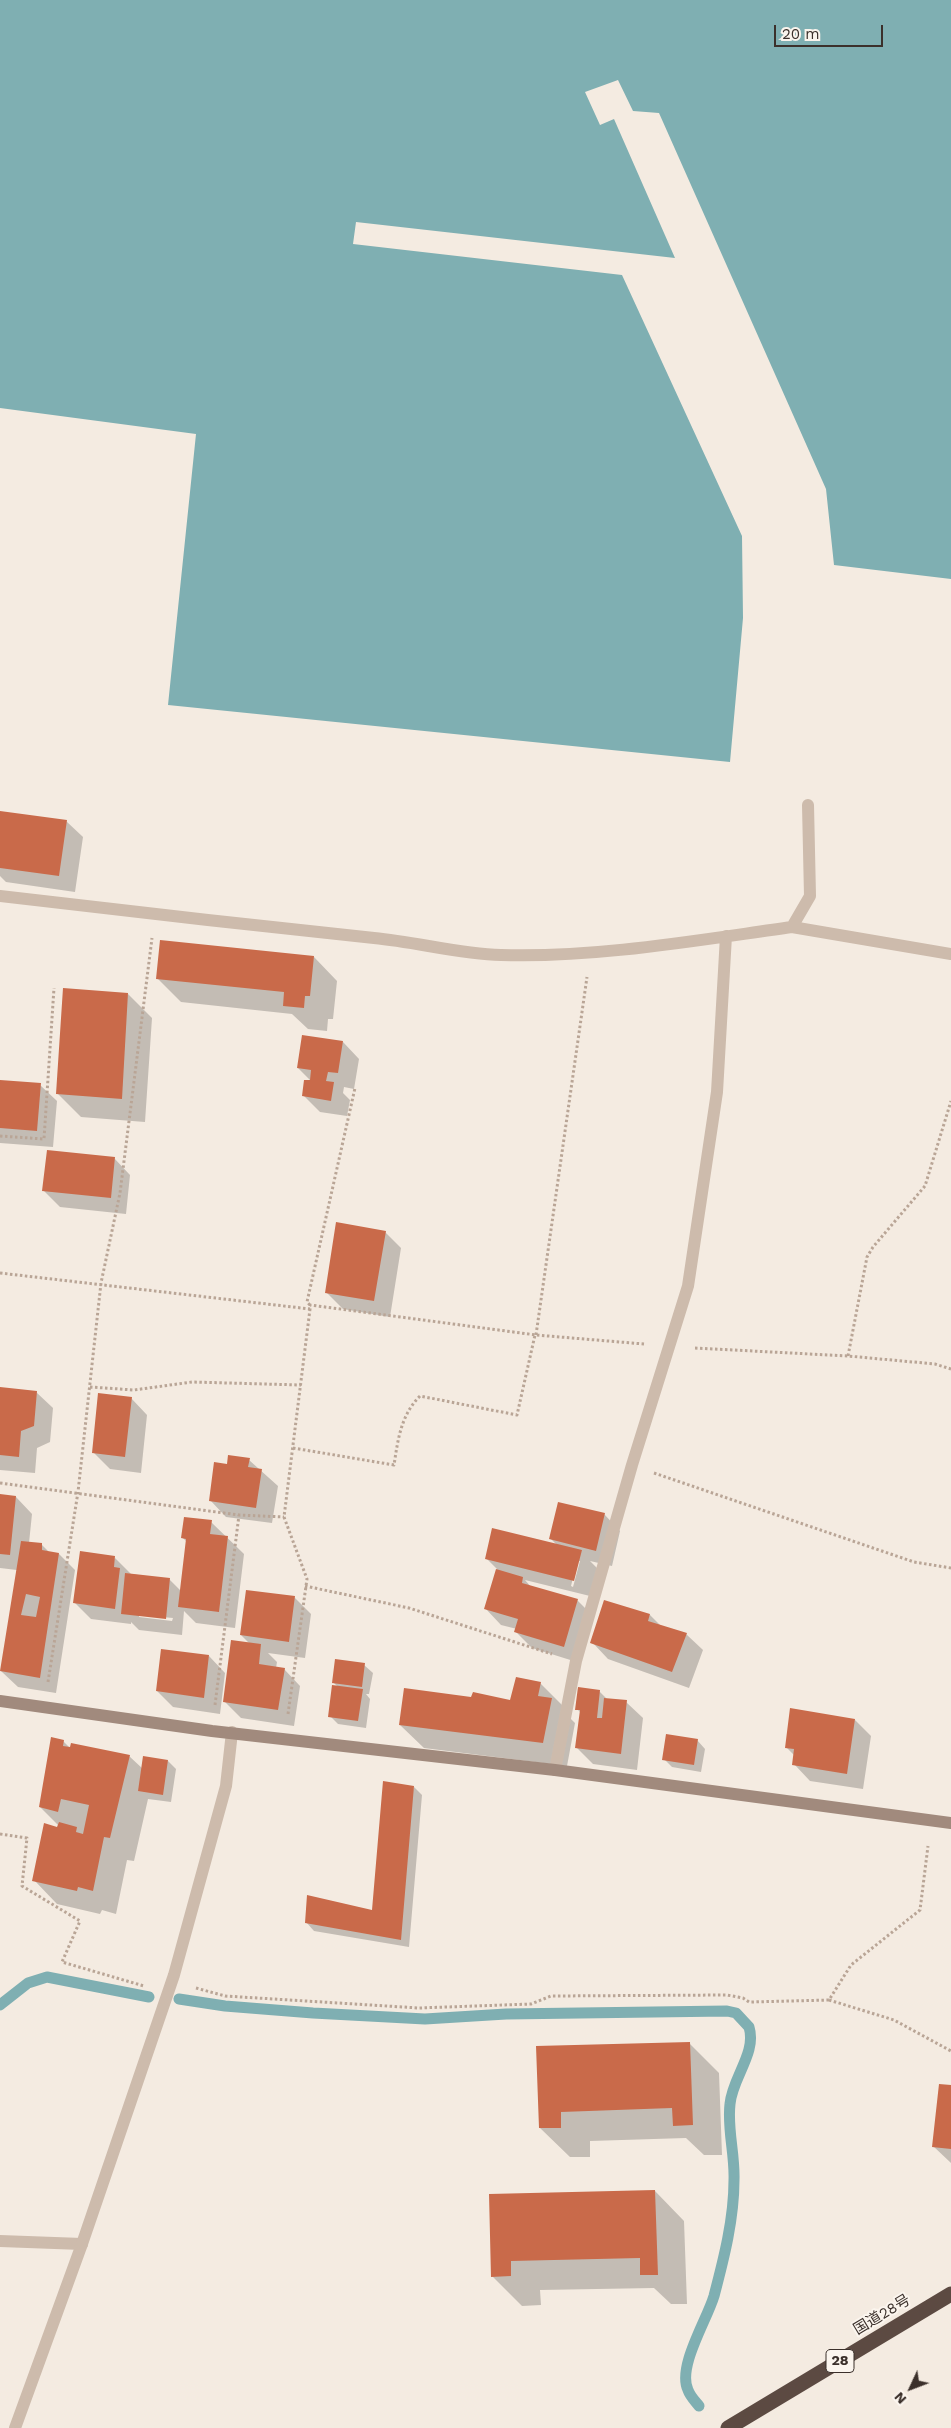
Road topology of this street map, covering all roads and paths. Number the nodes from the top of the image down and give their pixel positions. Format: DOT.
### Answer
graph roads {
  1 [pos="808,805"];
  2 [pos="0,896"];
  3 [pos="155,915"];
  4 [pos="792,927"];
  5 [pos="726,936"];
  6 [pos="590,952"];
  7 [pos="951,954"];
  8 [pos="54,988"];
  9 [pos="355,1088"];
  10 [pos="951,1101"];
  11 [pos="0,1136"];
  12 [pos="0,1273"];
  13 [pos="101,1283"];
  14 [pos="310,1307"];
  15 [pos="535,1335"];
  16 [pos="669,1346"];
  17 [pos="848,1356"];
  18 [pos="951,1369"];
  19 [pos="301,1385"];
  20 [pos="90,1387"];
  21 [pos="293,1448"];
  22 [pos="632,1465"];
  23 [pos="0,1483"];
  24 [pos="78,1492"];
  25 [pos="238,1514"];
  26 [pos="284,1517"];
  27 [pos="951,1568"];
  28 [pos="305,1586"];
  29 [pos="576,1661"];
  30 [pos="0,1701"];
  31 [pos="44,1707"];
  32 [pos="212,1730"];
  33 [pos="232,1732"];
  34 [pos="284,1739"];
  35 [pos="555,1770"];
  36 [pos="932,1821"];
  37 [pos="951,1823"];
  38 [pos="0,1834"];
  39 [pos="170,1987"];
  40 [pos="829,2000"];
  41 [pos="951,2051"];
  42 [pos="0,2241"];
  43 [pos="82,2244"];
  44 [pos="951,2294"];
  45 [pos="15,2428"];
  46 [pos="728,2428"];
  1 -- 4 [label="street"];
  2 -- 3 [label="street"];
  3 -- 6 [label="street"];
  3 -- 13 [label="path"];
  4 -- 5 [label="street"];
  4 -- 7 [label="street"];
  5 -- 6 [label="street"];
  5 -- 16 [label="street"];
  6 -- 15 [label="path"];
  8 -- 11 [label="path"];
  9 -- 14 [label="path"];
  10 -- 17 [label="path"];
  12 -- 13 [label="path"];
  13 -- 14 [label="path"];
  13 -- 20 [label="path"];
  14 -- 15 [label="path"];
  14 -- 19 [label="path"];
  15 -- 16 [label="path"];
  15 -- 21 [label="path"];
  16 -- 17 [label="path"];
  16 -- 22 [label="street"];
  17 -- 18 [label="path"];
  19 -- 20 [label="path"];
  19 -- 21 [label="path"];
  20 -- 24 [label="path"];
  21 -- 26 [label="path"];
  22 -- 27 [label="path"];
  22 -- 29 [label="street"];
  23 -- 24 [label="path"];
  24 -- 25 [label="path"];
  24 -- 31 [label="path"];
  25 -- 26 [label="path"];
  25 -- 32 [label="path"];
  26 -- 28 [label="path"];
  28 -- 29 [label="path"];
  28 -- 34 [label="path"];
  29 -- 35 [label="street"];
  30 -- 31 [label="street"];
  31 -- 32 [label="street"];
  32 -- 33 [label="street"];
  33 -- 34 [label="street"];
  33 -- 39 [label="street"];
  34 -- 35 [label="street"];
  35 -- 36 [label="street"];
  36 -- 37 [label="street"];
  36 -- 40 [label="path"];
  38 -- 39 [label="path"];
  39 -- 40 [label="path"];
  39 -- 43 [label="street"];
  40 -- 41 [label="path"];
  42 -- 43 [label="street"];
  43 -- 45 [label="street"];
  44 -- 46 [label="highway, 国道28号 / 28"];
}
